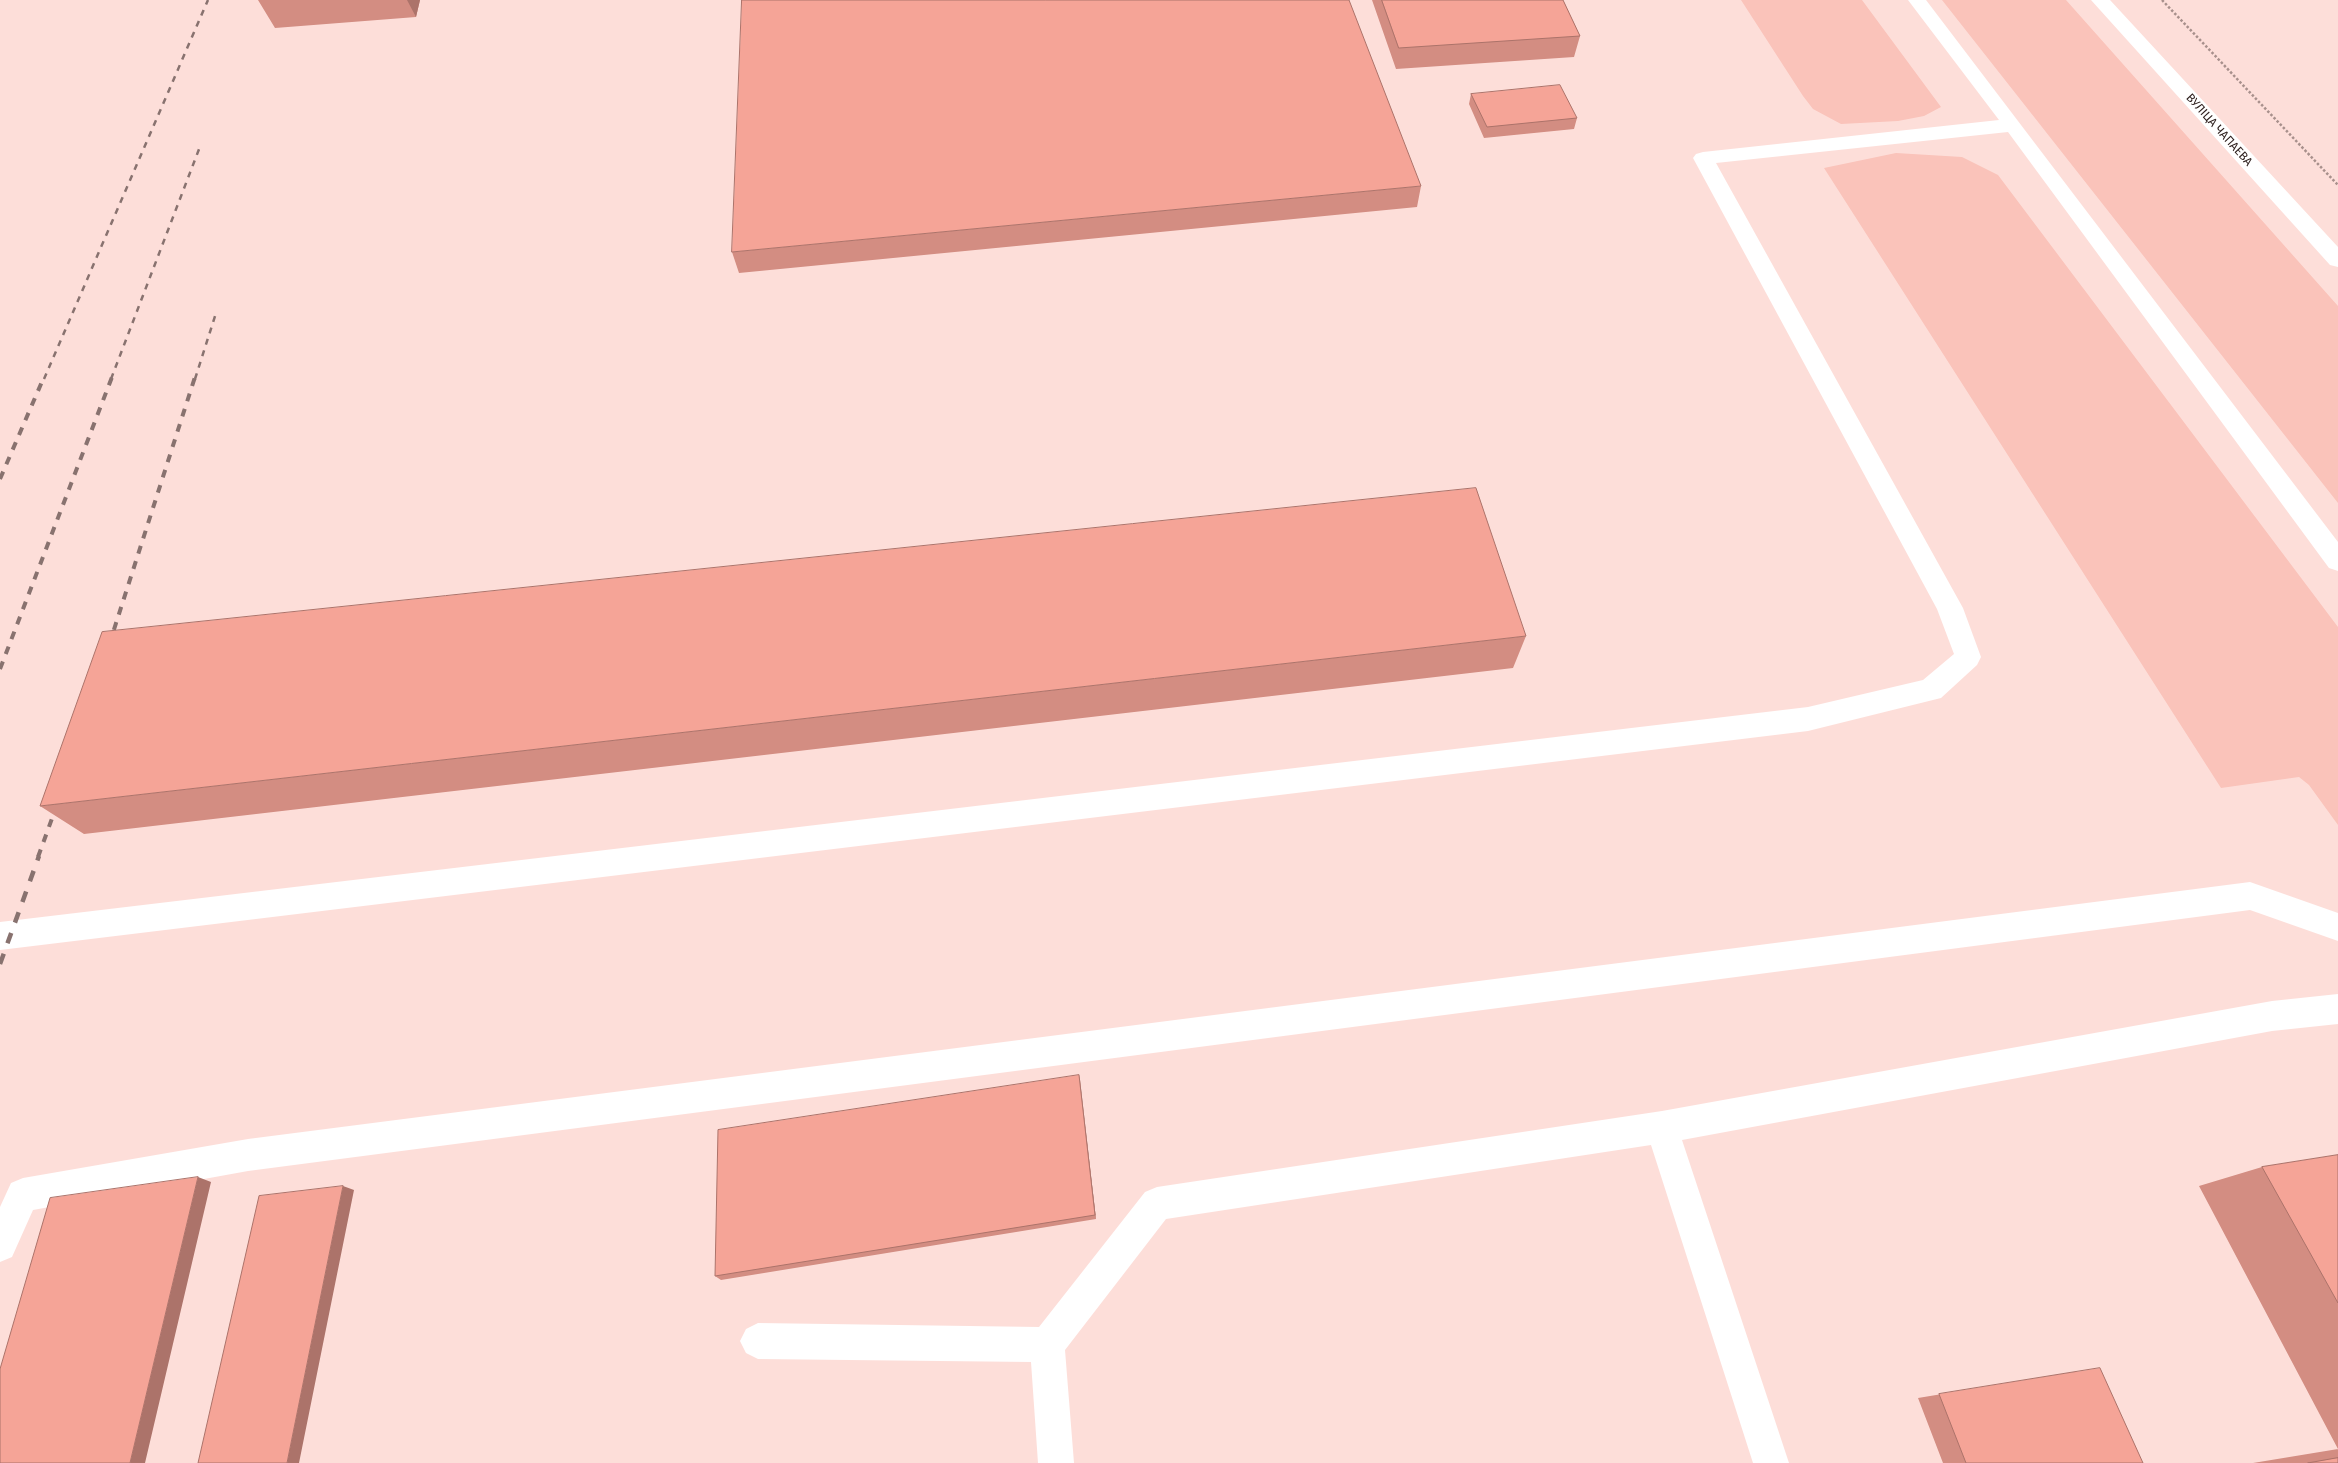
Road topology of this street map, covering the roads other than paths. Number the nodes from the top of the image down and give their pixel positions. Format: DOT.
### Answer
graph roads {
  1 [pos="1918,0"];
  2 [pos="2100,0"];
  3 [pos="2013,125"];
  4 [pos="2338,260"];
  5 [pos="2338,561"];
  6 [pos="2338,927"];
  7 [pos="0,936"];
  8 [pos="2338,1009"];
  9 [pos="1662,1127"];
  10 [pos="0,1245"];
  11 [pos="758,1341"];
  12 [pos="1047,1344"];
  13 [pos="1056,1463"];
  14 [pos="1771,1463"];
  1 -- 3 [label="street"];
  2 -- 4 [label="street, ВУЛІЦА ЧАПАЕВА"];
  3 -- 5 [label="street"];
  3 -- 7 [label="street"];
  6 -- 10 [label="street"];
  8 -- 9 [label="street"];
  9 -- 12 [label="street"];
  9 -- 14 [label="street"];
  11 -- 12 [label="street"];
  12 -- 13 [label="street"];
}
